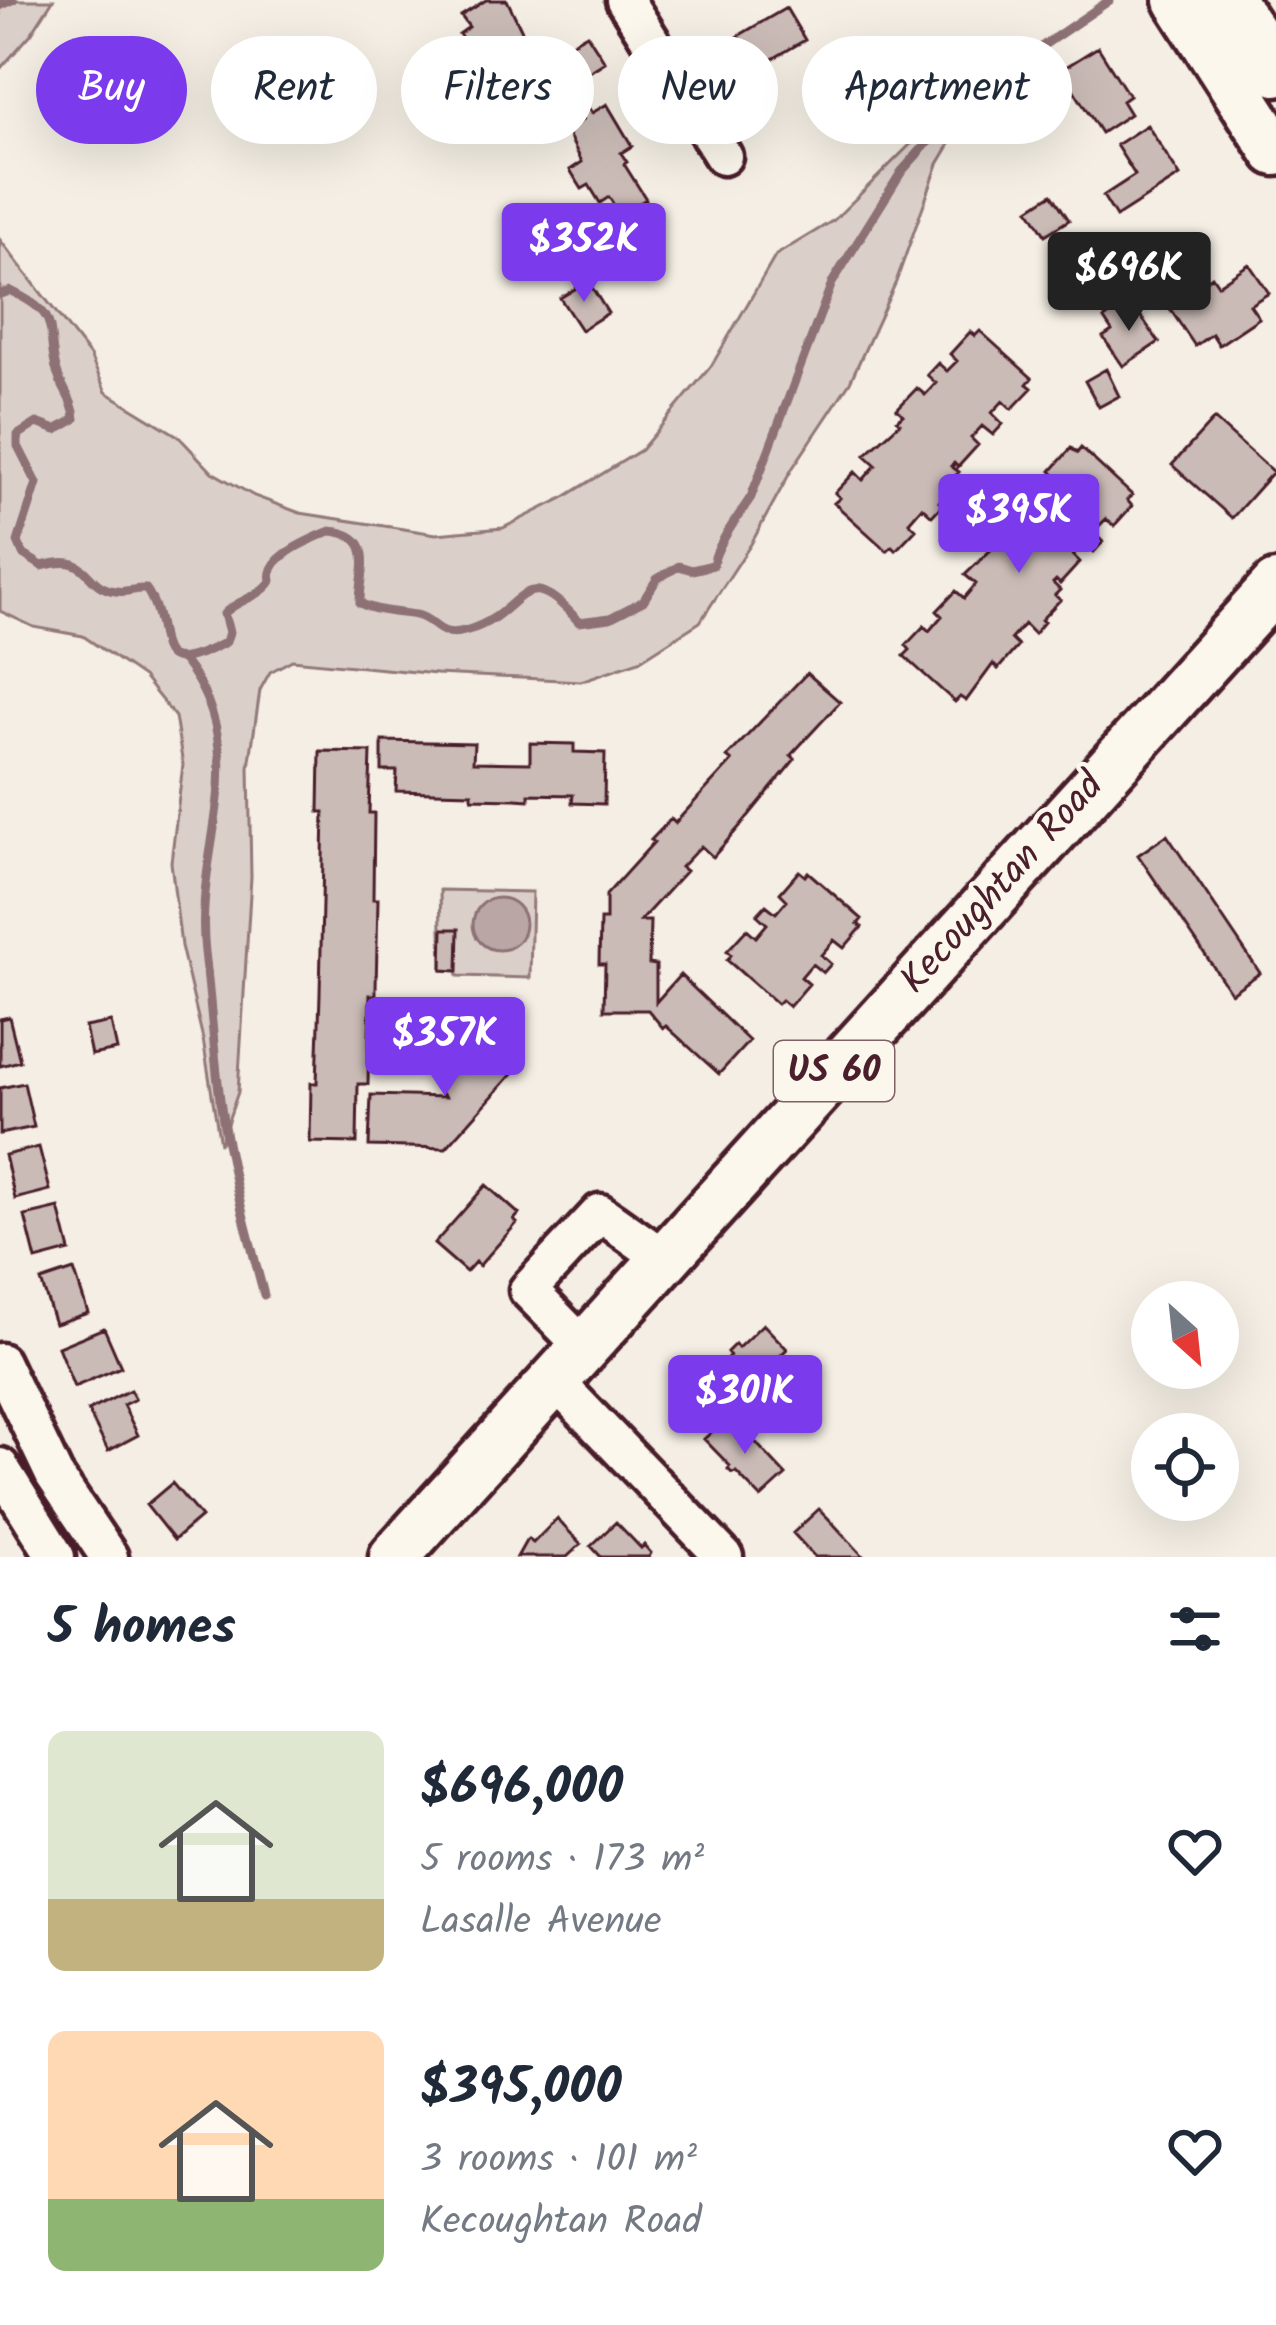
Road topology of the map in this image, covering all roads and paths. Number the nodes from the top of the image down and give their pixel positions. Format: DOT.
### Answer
graph roads {
  1 [pos="625,0"];
  2 [pos="1179,0"];
  3 [pos="1230,0"];
  4 [pos="1276,71"];
  5 [pos="1276,151"];
  6 [pos="724,156"];
  7 [pos="1276,586"];
  8 [pos="665,1259"];
  9 [pos="0,1361"];
  10 [pos="570,1365"];
  11 [pos="0,1467"];
  12 [pos="56,1557"];
  13 [pos="109,1557"];
  14 [pos="394,1557"];
  15 [pos="724,1557"];
  1 -- 6 [label="street"];
  2 -- 5 [label="main road"];
  3 -- 4 [label="main road"];
  7 -- 8 [label="main road, Kecoughtan Road / US 60"];
  8 -- 10 [label="main road, Kecoughtan Road / US 60"];
  8 -- 10 [label="street"];
  9 -- 13 [label="street"];
  10 -- 14 [label="main road, Kecoughtan Road / US 60"];
  10 -- 15 [label="street"];
  11 -- 12 [label="street"];
}
